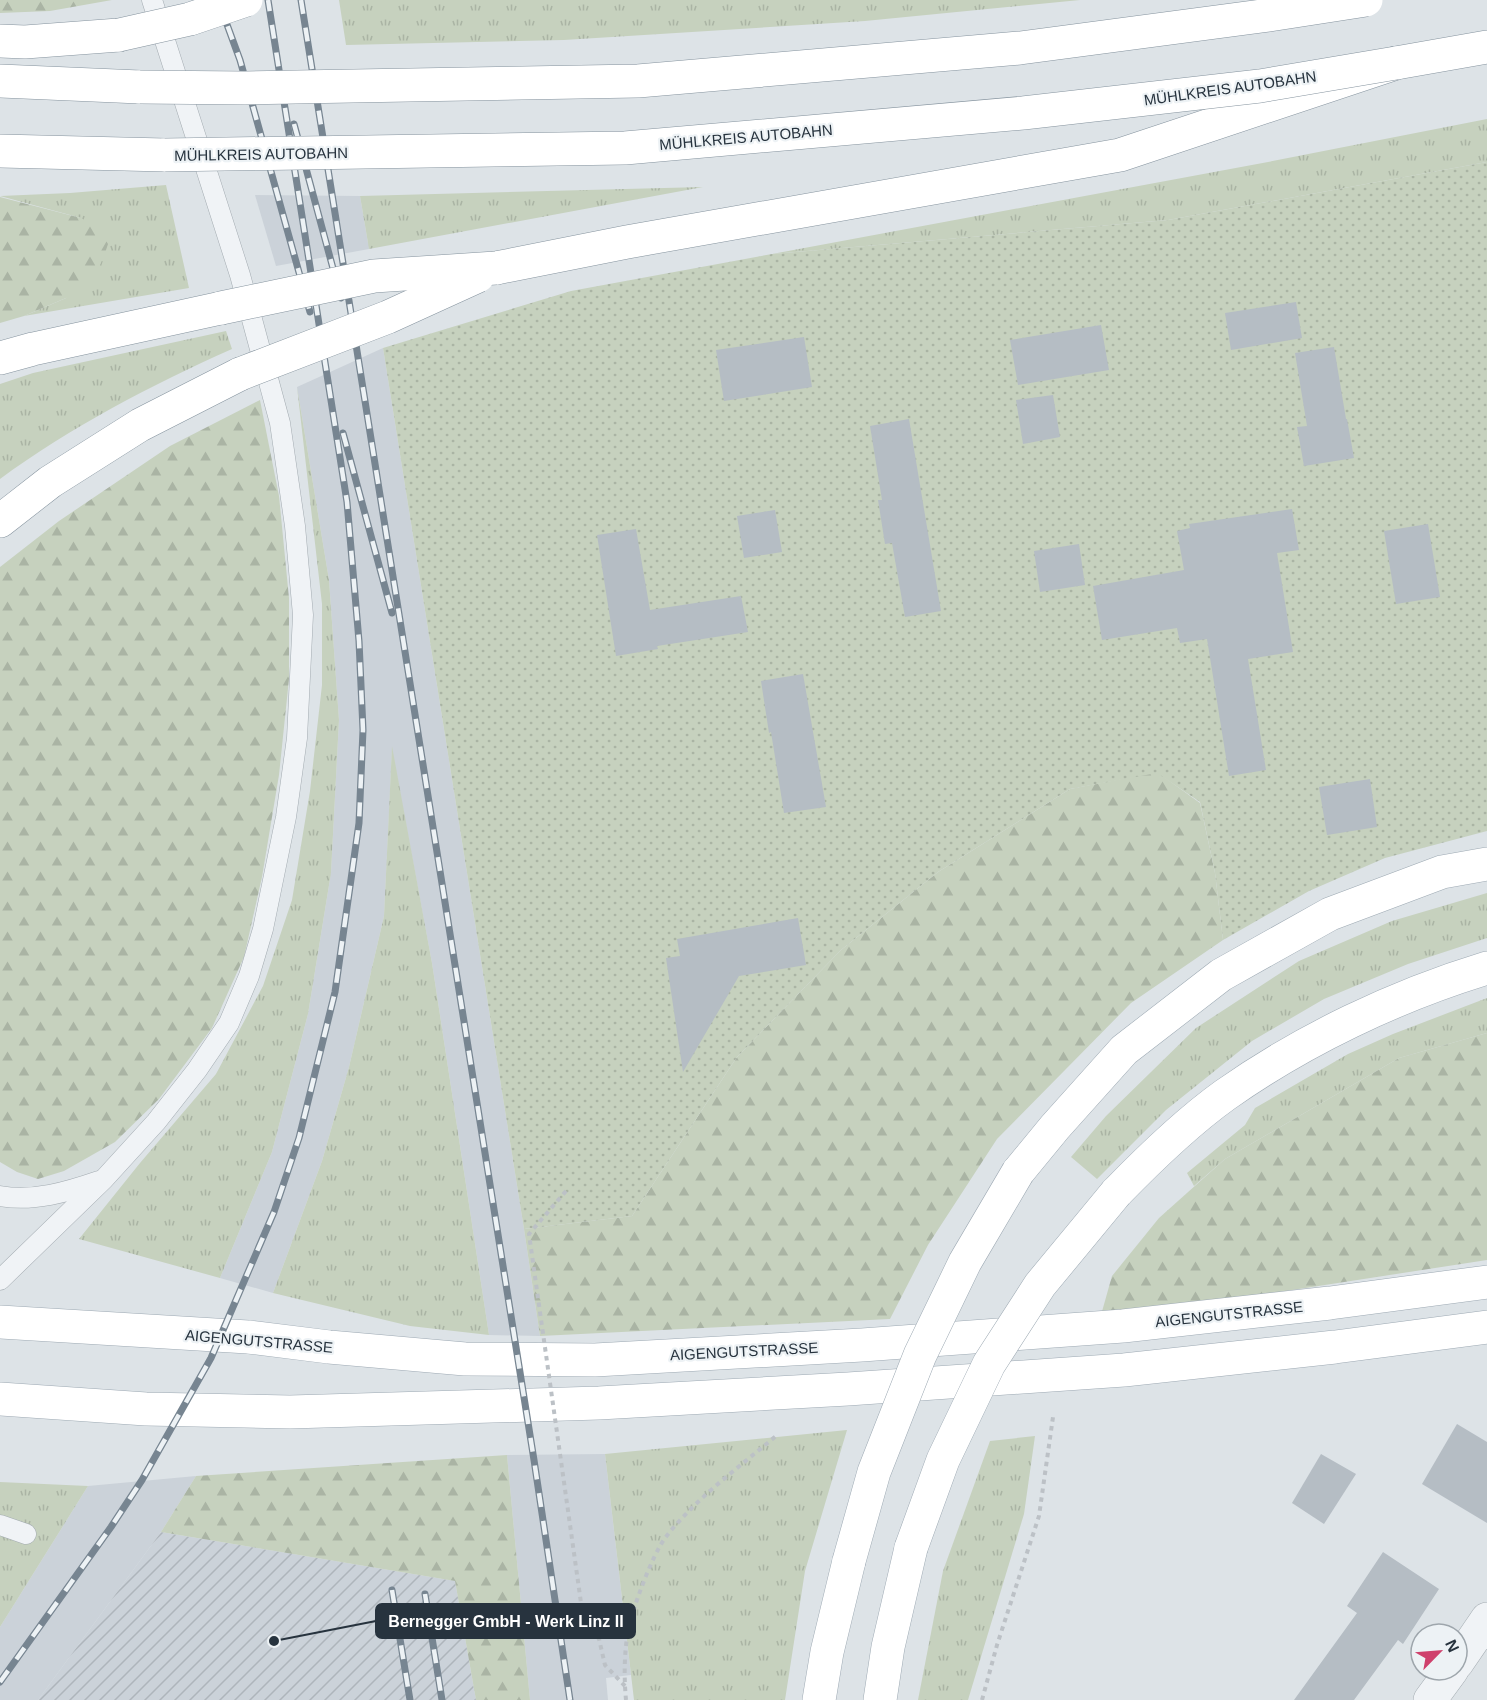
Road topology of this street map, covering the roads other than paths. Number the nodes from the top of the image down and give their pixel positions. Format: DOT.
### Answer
graph roads {
  1 [pos="152,0"];
  2 [pos="246,0"];
  3 [pos="1366,0"];
  4 [pos="0,41"];
  5 [pos="1487,47"];
  6 [pos="1396,63"];
  7 [pos="0,81"];
  8 [pos="0,151"];
  9 [pos="496,268"];
  10 [pos="0,358"];
  11 [pos="0,521"];
  12 [pos="1487,864"];
  13 [pos="1487,968"];
  14 [pos="104,1179"];
  15 [pos="0,1196"];
  16 [pos="0,1280"];
  17 [pos="1487,1282"];
  18 [pos="0,1322"];
  19 [pos="1487,1327"];
  20 [pos="0,1399"];
  21 [pos="0,1525"];
  22 [pos="26,1534"];
  23 [pos="1487,1619"];
  24 [pos="1469,1645"];
  25 [pos="1443,1682"];
  26 [pos="819,1700"];
  27 [pos="880,1700"];
  28 [pos="1430,1700"];
  1 -- 14 [label="lane"];
  2 -- 4 [label="main road, bridge"];
  3 -- 7 [label="main road, bridge"];
  5 -- 6 [label="main road, MÜHLKREIS AUTOBAHN"];
  6 -- 8 [label="main road, MÜHLKREIS AUTOBAHN, bridge"];
  6 -- 9 [label="main road, bridge"];
  9 -- 10 [label="main road, bridge"];
  9 -- 11 [label="main road, bridge"];
  12 -- 26 [label="main road, bridge"];
  13 -- 27 [label="main road, bridge"];
  14 -- 15 [label="lane"];
  14 -- 16 [label="lane"];
  17 -- 18 [label="main road, AIGENGUTSTRASSE"];
  19 -- 20 [label="main road"];
  21 -- 22 [label="lane"];
  23 -- 24 [label="street"];
  25 -- 28 [label="street"];
}
